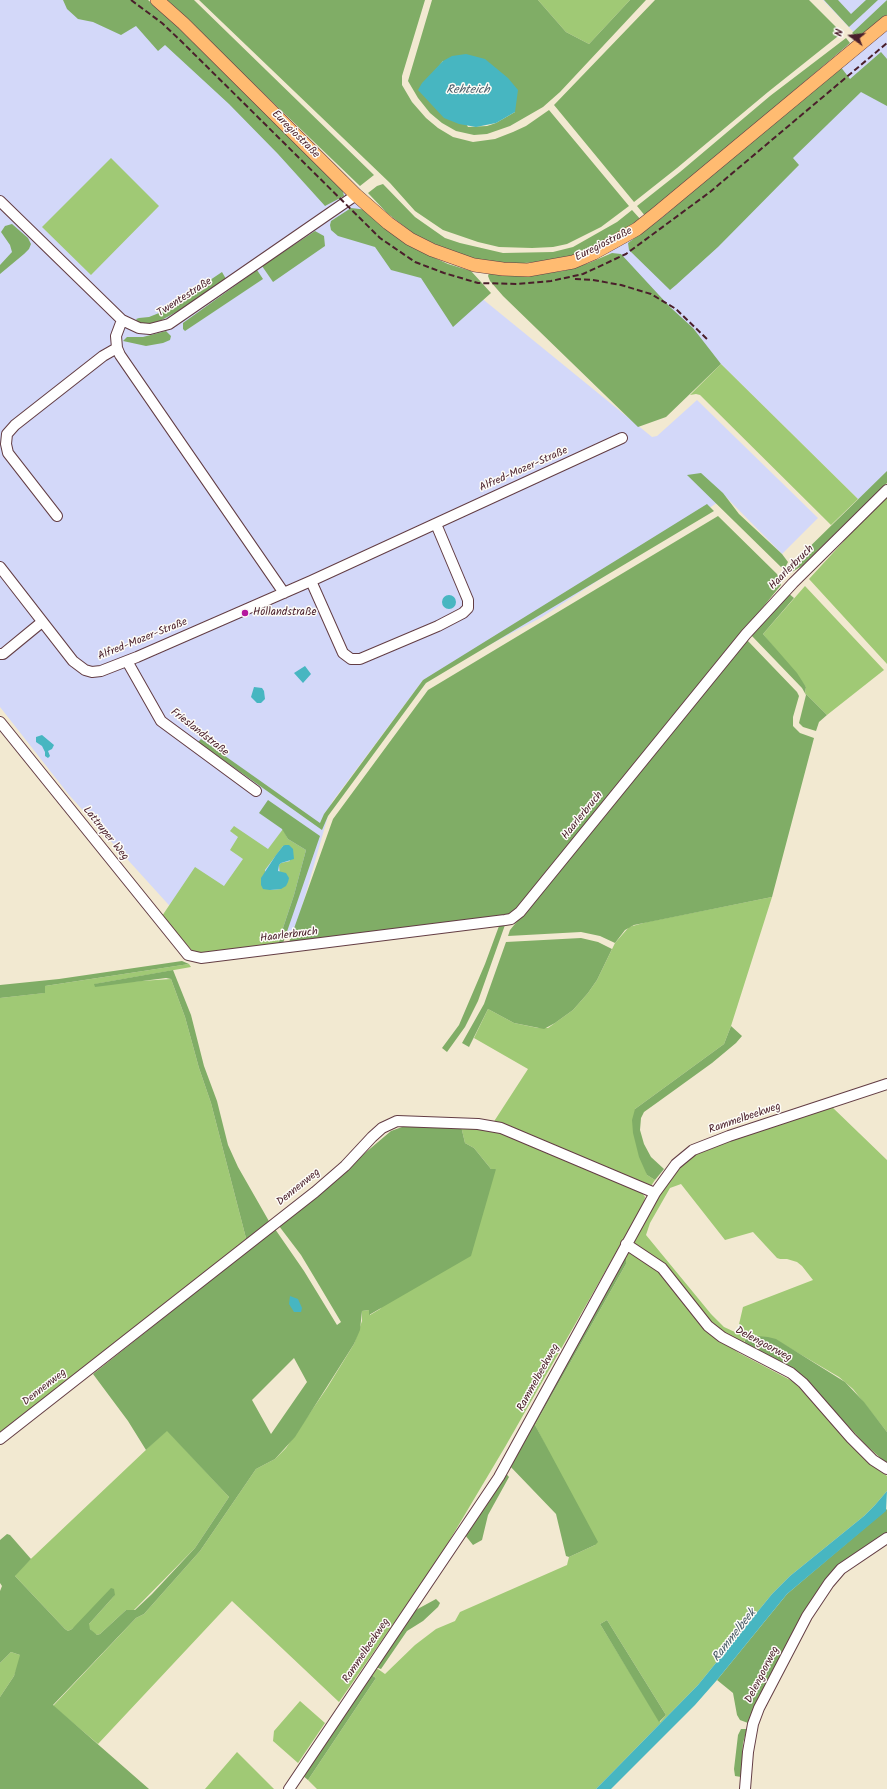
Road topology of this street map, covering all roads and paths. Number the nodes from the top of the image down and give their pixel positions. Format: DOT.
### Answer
graph roads {
  1 [pos="156,0"];
  2 [pos="887,22"];
  3 [pos="356,195"];
  4 [pos="0,200"];
  5 [pos="122,320"];
  6 [pos="117,348"];
  7 [pos="622,438"];
  8 [pos="887,490"];
  9 [pos="57,516"];
  10 [pos="436,524"];
  11 [pos="0,566"];
  12 [pos="311,581"];
  13 [pos="284,593"];
  14 [pos="42,622"];
  15 [pos="0,654"];
  16 [pos="127,661"];
  17 [pos="0,722"];
  18 [pos="256,791"];
  19 [pos="194,957"];
  20 [pos="887,1084"];
  21 [pos="655,1193"];
  22 [pos="626,1244"];
  23 [pos="0,1439"];
  24 [pos="887,1469"];
  25 [pos="887,1538"];
  26 [pos="290,1789"];
  27 [pos="745,1789"];
  1 -- 3 [label="main road, Euregiostraße"];
  2 -- 3 [label="main road, Euregiostraße"];
  3 -- 5 [label="street, Twentestraße"];
  4 -- 5 [label="street, Twentestraße"];
  5 -- 6 [label="street"];
  6 -- 9 [label="street"];
  6 -- 13 [label="street"];
  7 -- 10 [label="street, Alfred-Mozer-Straße"];
  8 -- 19 [label="street, Haarlerbruch"];
  10 -- 12 [label="street, Alfred-Mozer-Straße"];
  10 -- 12 [label="street"];
  11 -- 14 [label="street, Alfred-Mozer-Straße"];
  12 -- 13 [label="street, Alfred-Mozer-Straße"];
  13 -- 16 [label="street, Alfred-Mozer-Straße"];
  14 -- 15 [label="street"];
  14 -- 16 [label="street, Alfred-Mozer-Straße"];
  16 -- 18 [label="street, Frieslandstraße"];
  17 -- 19 [label="street, Lattruper Weg"];
  20 -- 21 [label="street, Rammelbeekweg"];
  21 -- 22 [label="street, Rammelbeekweg"];
  21 -- 23 [label="street, Dennenweg"];
  22 -- 24 [label="street, Delengoorweg"];
  22 -- 26 [label="street, Rammelbeekweg"];
  25 -- 27 [label="street, Delengoorweg"];
}
